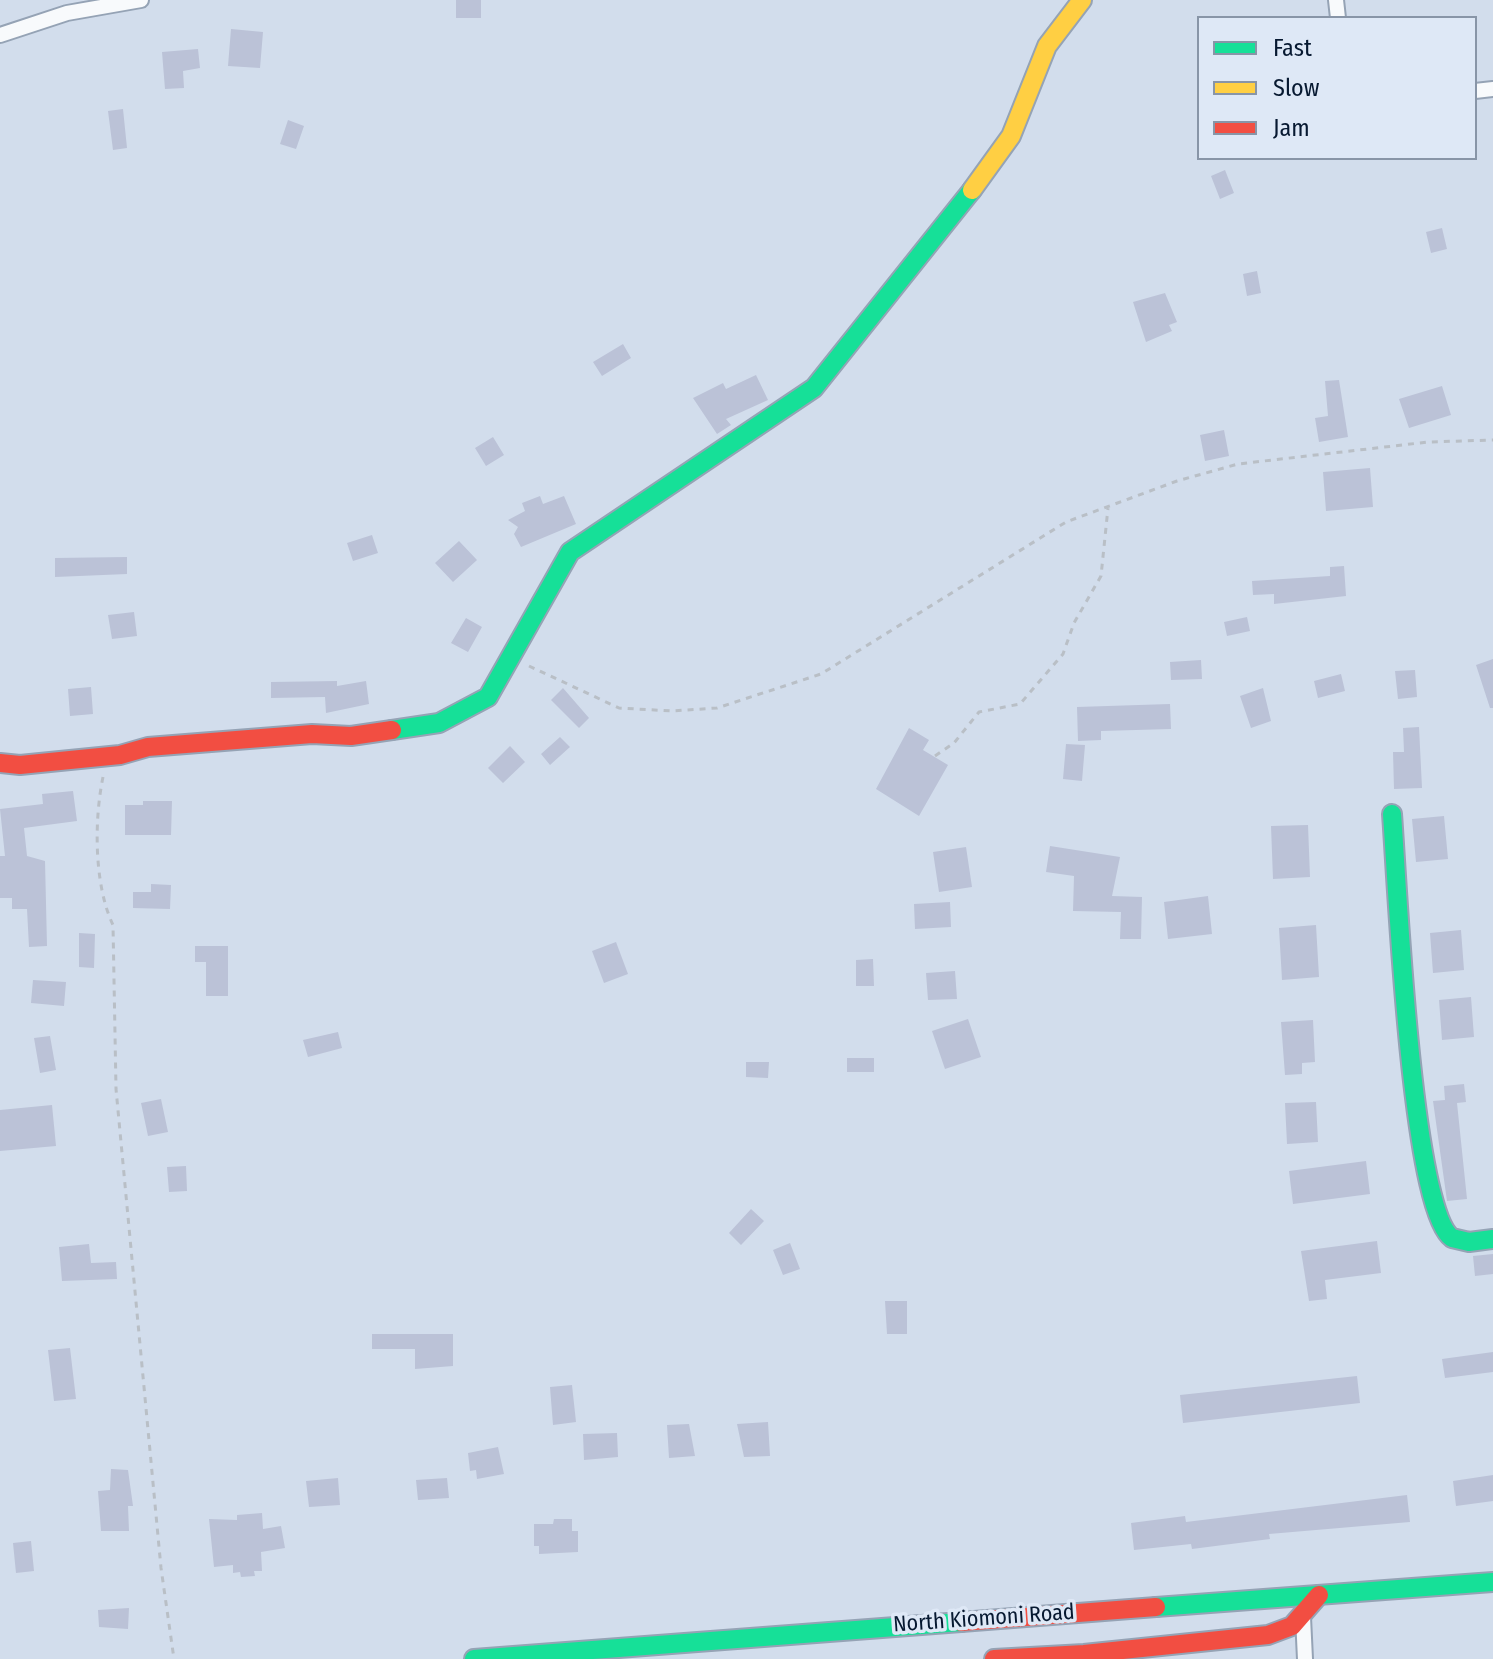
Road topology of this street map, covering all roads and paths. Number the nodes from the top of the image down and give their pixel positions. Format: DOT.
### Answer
graph roads {
  1 [pos="141,0"];
  2 [pos="1082,0"];
  3 [pos="0,35"];
  4 [pos="1493,440"];
  5 [pos="1108,508"];
  6 [pos="511,656"];
  7 [pos="120,755"];
  8 [pos="935,756"];
  9 [pos="0,763"];
  10 [pos="1392,814"];
  11 [pos="1493,1239"];
  12 [pos="1493,1582"];
  13 [pos="1319,1595"];
  14 [pos="1303,1617"];
  15 [pos="174,1659"];
  16 [pos="474,1659"];
  17 [pos="994,1659"];
  18 [pos="1305,1659"];
  1 -- 3 [label="street"];
  2 -- 6 [label="street"];
  4 -- 5 [label="path"];
  5 -- 6 [label="path"];
  5 -- 8 [label="path"];
  6 -- 7 [label="street"];
  7 -- 9 [label="street"];
  7 -- 15 [label="path"];
  10 -- 11 [label="street"];
  12 -- 13 [label="street, North Kiomoni Road"];
  13 -- 14 [label="street"];
  13 -- 16 [label="street, North Kiomoni Road"];
  14 -- 17 [label="street"];
  14 -- 18 [label="street"];
}
